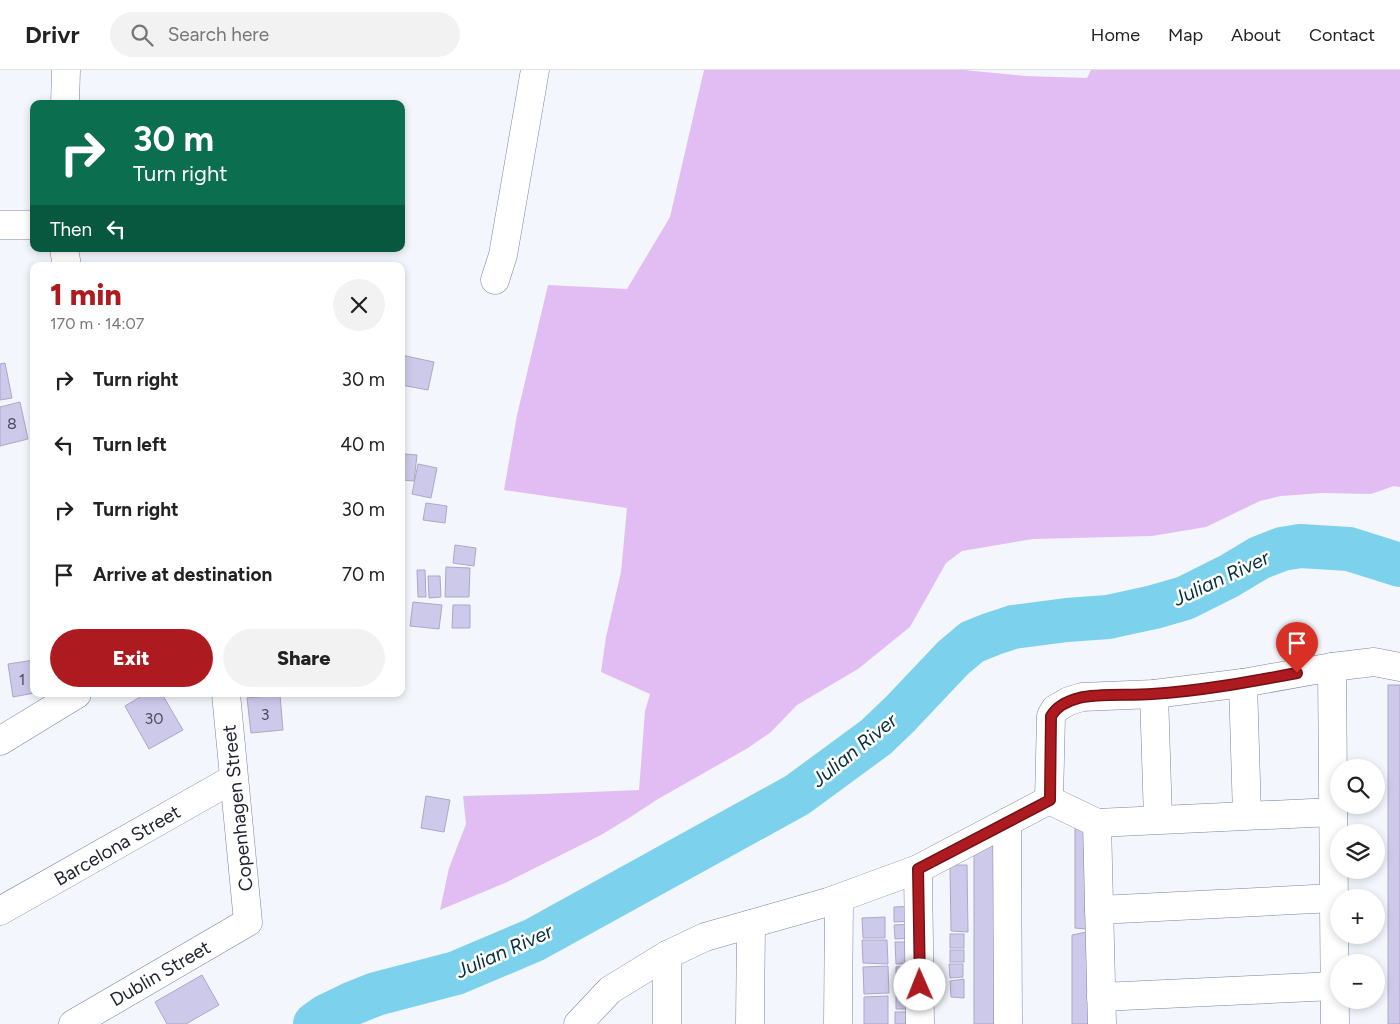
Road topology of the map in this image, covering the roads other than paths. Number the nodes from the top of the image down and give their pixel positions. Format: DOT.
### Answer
graph roads {
  1 [pos="66,70"];
  2 [pos="535,70"];
  3 [pos="65,100"];
  4 [pos="0,225"];
  5 [pos="30,225"];
  6 [pos="495,280"];
  7 [pos="1332,667"];
  8 [pos="1400,667"];
  9 [pos="1244,683"];
  10 [pos="1154,694"];
  11 [pos="72,697"];
  12 [pos="226,697"];
  13 [pos="1,737"];
  14 [pos="1333,759"];
  15 [pos="233,779"];
  16 [pos="1050,800"];
  17 [pos="1330,812"];
  18 [pos="1333,814"];
  19 [pos="1247,815"];
  20 [pos="1158,819"];
  21 [pos="1007,822"];
  22 [pos="1097,823"];
  23 [pos="918,869"];
  24 [pos="1334,889"];
  25 [pos="1330,898"];
  26 [pos="838,899"];
  27 [pos="1099,910"];
  28 [pos="0,911"];
  29 [pos="248,922"];
  30 [pos="751,924"];
  31 [pos="667,955"];
  32 [pos="1330,986"];
  33 [pos="1101,997"];
  34 [pos="1335,1009"];
  35 [pos="73,1024"];
  36 [pos="578,1024"];
  37 [pos="667,1024"];
  38 [pos="750,1024"];
  39 [pos="838,1024"];
  40 [pos="920,1024"];
  41 [pos="1008,1024"];
  42 [pos="1102,1024"];
  43 [pos="1335,1024"];
  1 -- 3 [label="street"];
  2 -- 6 [label="street"];
  4 -- 5 [label="street"];
  7 -- 8 [label="street"];
  7 -- 9 [label="street"];
  7 -- 14 [label="street"];
  9 -- 10 [label="street"];
  9 -- 19 [label="street"];
  10 -- 16 [label="street"];
  10 -- 20 [label="street"];
  11 -- 13 [label="street"];
  12 -- 15 [label="street, Copenhagen Street"];
  15 -- 28 [label="street, Barcelona Street"];
  15 -- 29 [label="street, Copenhagen Street"];
  16 -- 21 [label="street"];
  16 -- 22 [label="street"];
  17 -- 19 [label="street"];
  18 -- 24 [label="street"];
  19 -- 20 [label="street"];
  20 -- 22 [label="street"];
  21 -- 23 [label="street"];
  21 -- 41 [label="street"];
  22 -- 27 [label="street"];
  23 -- 26 [label="street"];
  23 -- 40 [label="street"];
  25 -- 27 [label="street"];
  26 -- 30 [label="street"];
  26 -- 39 [label="street"];
  27 -- 33 [label="street"];
  29 -- 35 [label="street, Dublin Street"];
  30 -- 31 [label="street"];
  30 -- 38 [label="street"];
  31 -- 36 [label="street"];
  31 -- 37 [label="street"];
  32 -- 33 [label="street"];
  33 -- 42 [label="street"];
  34 -- 43 [label="street"];
}
